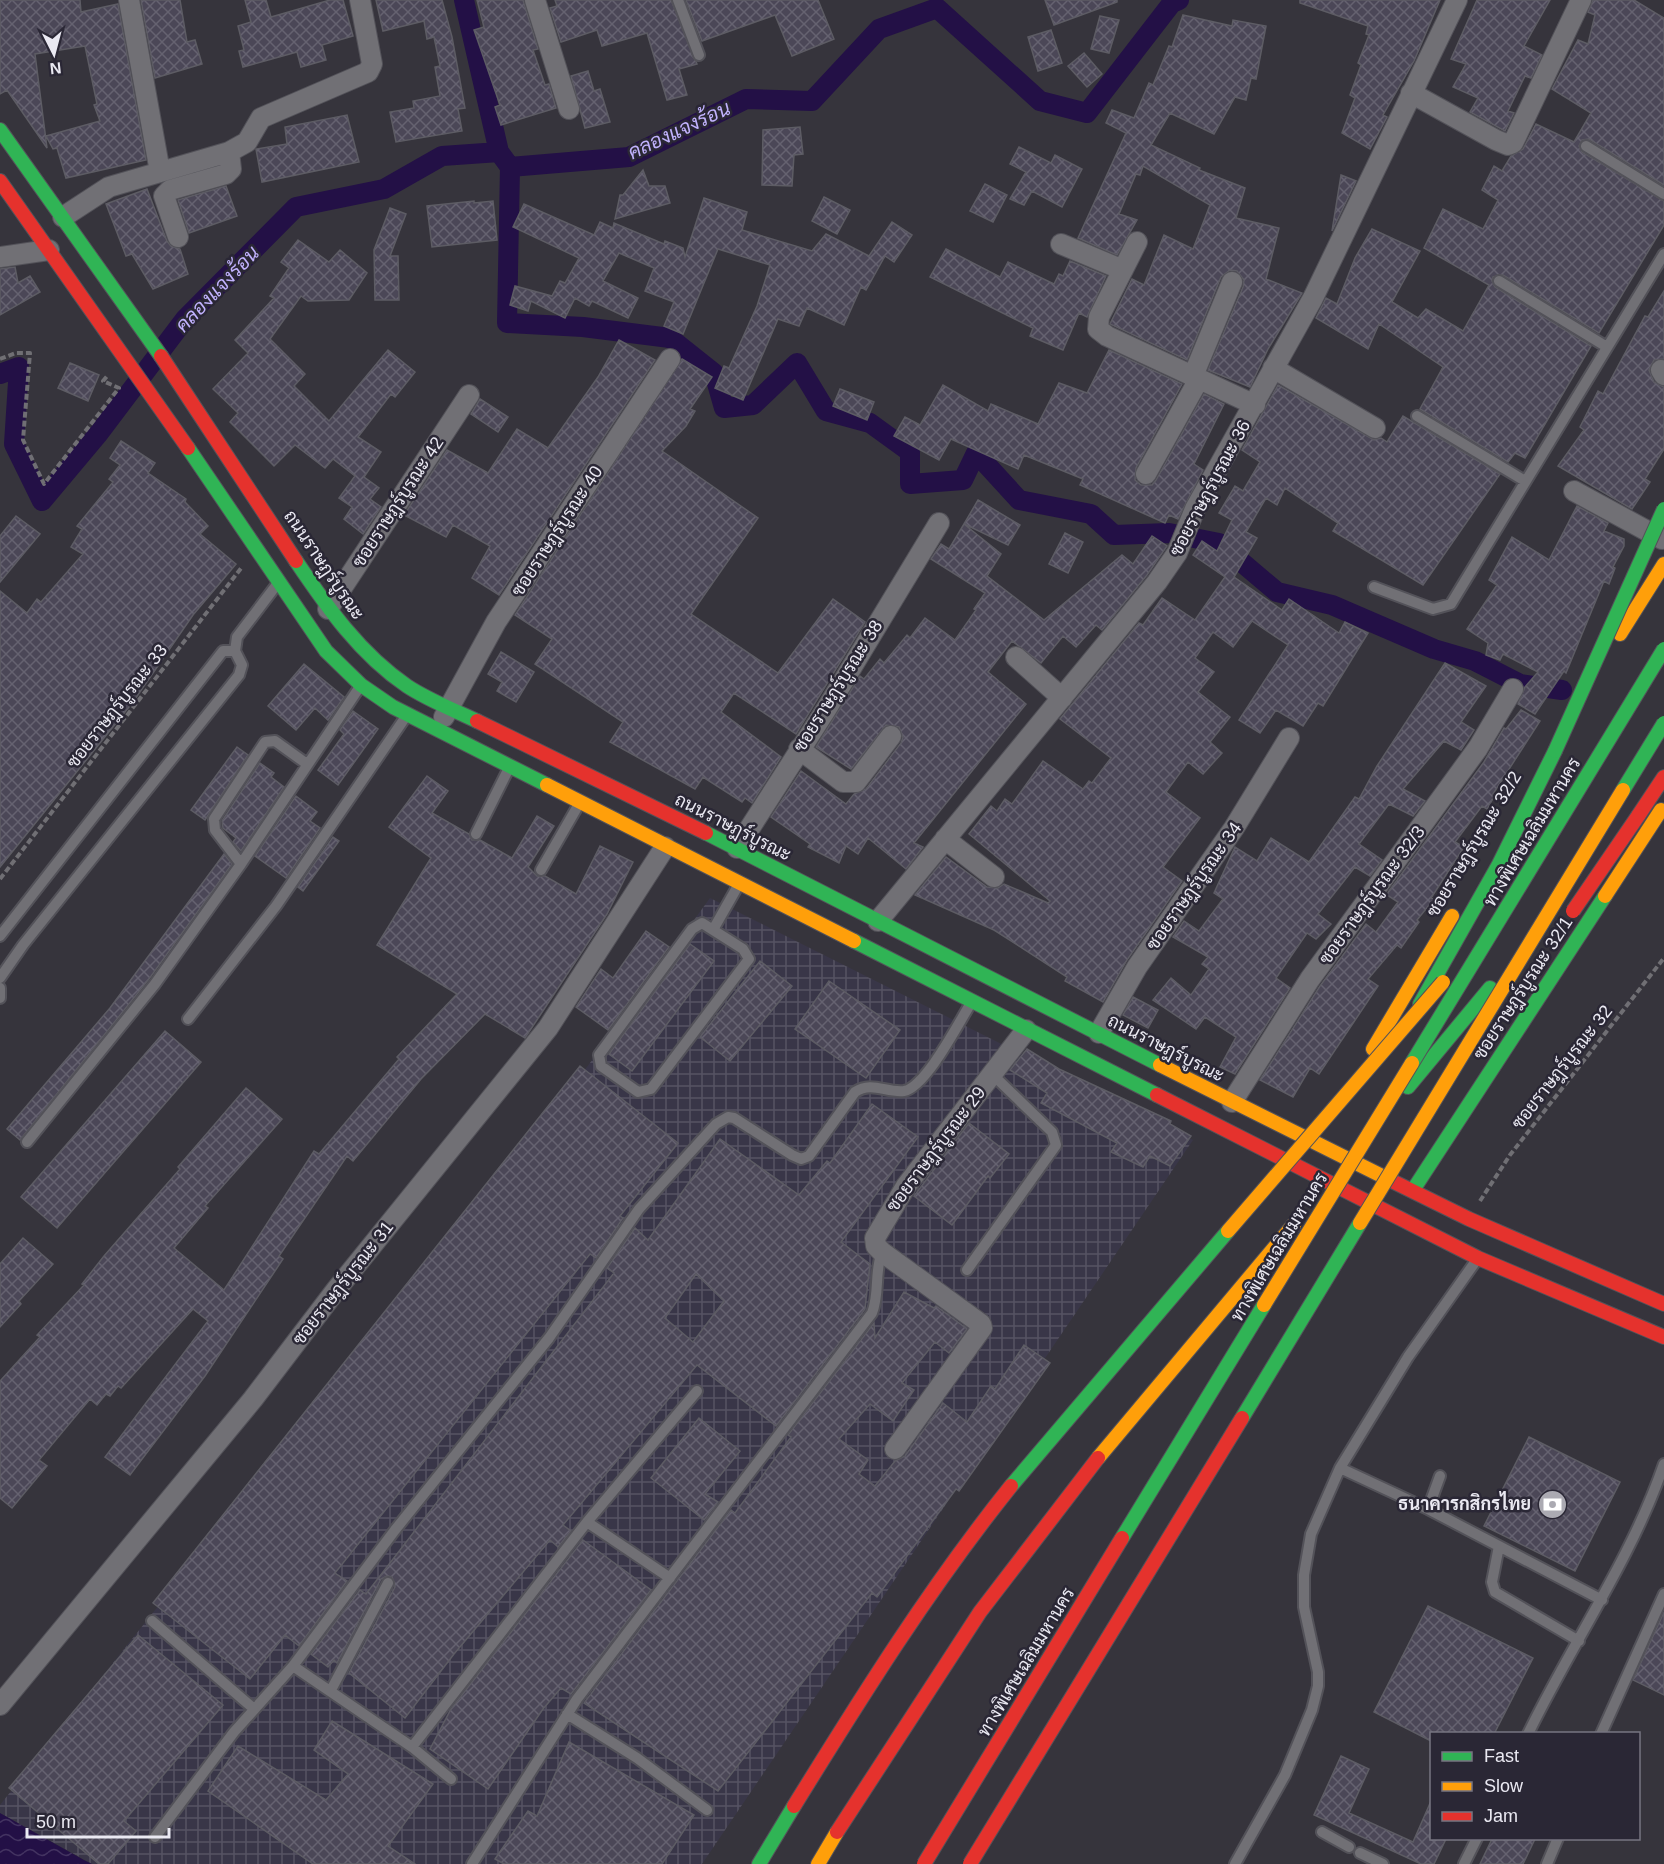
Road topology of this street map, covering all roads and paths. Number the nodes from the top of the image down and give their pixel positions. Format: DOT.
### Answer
graph roads {
  1 [pos="129,0"];
  2 [pos="360,0"];
  3 [pos="535,0"];
  4 [pos="678,0"];
  5 [pos="1457,0"];
  6 [pos="1581,0"];
  7 [pos="699,54"];
  8 [pos="1411,93"];
  9 [pos="569,109"];
  10 [pos="0,130"];
  11 [pos="1586,146"];
  12 [pos="229,152"];
  13 [pos="160,172"];
  14 [pos="0,182"];
  15 [pos="1664,194"];
  16 [pos="63,217"];
  17 [pos="178,237"];
  18 [pos="1137,242"];
  19 [pos="1061,244"];
  20 [pos="50,250"];
  21 [pos="1664,254"];
  22 [pos="0,257"];
  23 [pos="1124,270"];
  24 [pos="1498,281"];
  25 [pos="1232,282"];
  26 [pos="1607,347"];
  27 [pos="125,357"];
  28 [pos="0,359"];
  29 [pos="670,359"];
  30 [pos="1273,368"];
  31 [pos="1196,378"];
  32 [pos="469,395"];
  33 [pos="1255,405"];
  34 [pos="1417,416"];
  35 [pos="1375,428"];
  36 [pos="1146,474"];
  37 [pos="1525,482"];
  38 [pos="1574,491"];
  39 [pos="1664,508"];
  40 [pos="939,523"];
  41 [pos="1664,540"];
  42 [pos="256,550"];
  43 [pos="1664,564"];
  44 [pos="278,583"];
  45 [pos="1374,587"];
  46 [pos="328,609"];
  47 [pos="1664,649"];
  48 [pos="235,651"];
  49 [pos="1016,657"];
  50 [pos="361,685"];
  51 [pos="408,687"];
  52 [pos="1513,689"];
  53 [pos="1062,698"];
  54 [pos="393,707"];
  55 [pos="450,707"];
  56 [pos="407,715"];
  57 [pos="1664,723"];
  58 [pos="437,730"];
  59 [pos="891,736"];
  60 [pos="1289,738"];
  61 [pos="799,749"];
  62 [pos="307,764"];
  63 [pos="509,768"];
  64 [pos="1664,777"];
  65 [pos="579,804"];
  66 [pos="1664,805"];
  67 [pos="476,834"];
  68 [pos="945,839"];
  69 [pos="665,847"];
  70 [pos="737,848"];
  71 [pos="1544,849"];
  72 [pos="241,864"];
  73 [pos="1574,868"];
  74 [pos="541,870"];
  75 [pos="1479,870"];
  76 [pos="994,877"];
  77 [pos="0,879"];
  78 [pos="739,884"];
  79 [pos="1461,901"];
  80 [pos="1566,919"];
  81 [pos="878,921"];
  82 [pos="714,928"];
  83 [pos="0,936"];
  84 [pos="1546,944"];
  85 [pos="1664,958"];
  86 [pos="0,978"];
  87 [pos="0,988"];
  88 [pos="0,998"];
  89 [pos="971,1002"];
  90 [pos="1413,1016"];
  91 [pos="188,1019"];
  92 [pos="1026,1030"];
  93 [pos="1099,1033"];
  94 [pos="992,1074"];
  95 [pos="1401,1095"];
  96 [pos="1232,1102"];
  97 [pos="27,1142"];
  98 [pos="1316,1143"];
  99 [pos="1413,1190"];
  100 [pos="1484,1194"];
  101 [pos="882,1252"];
  102 [pos="1478,1258"];
  103 [pos="966,1270"];
  104 [pos="1664,1304"];
  105 [pos="1664,1338"];
  106 [pos="697,1391"];
  107 [pos="895,1449"];
  108 [pos="1664,1464"];
  109 [pos="1340,1468"];
  110 [pos="1440,1476"];
  111 [pos="1428,1509"];
  112 [pos="587,1522"];
  113 [pos="1499,1546"];
  114 [pos="670,1578"];
  115 [pos="388,1583"];
  116 [pos="1664,1594"];
  117 [pos="1602,1600"];
  118 [pos="152,1621"];
  119 [pos="1579,1641"];
  120 [pos="293,1666"];
  121 [pos="331,1690"];
  122 [pos="0,1705"];
  123 [pos="254,1709"];
  124 [pos="567,1714"];
  125 [pos="1529,1732"];
  126 [pos="1602,1732"];
  127 [pos="412,1747"];
  128 [pos="451,1779"];
  129 [pos="707,1810"];
  130 [pos="1322,1832"];
  131 [pos="155,1837"];
  132 [pos="1476,1840"];
  133 [pos="1558,1840"];
  134 [pos="1349,1847"];
  135 [pos="1360,1853"];
  136 [pos="472,1864"];
  137 [pos="759,1864"];
  138 [pos="818,1864"];
  139 [pos="924,1864"];
  140 [pos="970,1864"];
  141 [pos="1235,1864"];
  142 [pos="1383,1864"];
  143 [pos="1464,1864"];
  144 [pos="1547,1864"];
  1 -- 13 [label="street"];
  2 -- 12 [label="street"];
  3 -- 9 [label="street"];
  4 -- 7 [label="lane"];
  5 -- 8 [label="street, ซอยราษฎร์บูรณะ 36"];
  6 -- 8 [label="street"];
  8 -- 30 [label="street, ซอยราษฎร์บูรณะ 36"];
  10 -- 16 [label="main road, ถนนราษฎร์บูรณะ"];
  11 -- 15 [label="lane"];
  12 -- 13 [label="street"];
  12 -- 17 [label="street"];
  13 -- 16 [label="street"];
  14 -- 20 [label="main road"];
  16 -- 46 [label="main road, ถนนราษฎร์บูรณะ"];
  18 -- 23 [label="street"];
  19 -- 23 [label="street"];
  20 -- 22 [label="street"];
  20 -- 27 [label="main road"];
  21 -- 26 [label="lane"];
  23 -- 31 [label="street"];
  24 -- 26 [label="lane"];
  25 -- 31 [label="street"];
  26 -- 37 [label="lane"];
  27 -- 28 [label="path"];
  27 -- 42 [label="main road"];
  29 -- 55 [label="street, ซอยราษฎร์บูรณะ 40"];
  30 -- 33 [label="street, ซอยราษฎร์บูรณะ 36"];
  30 -- 35 [label="street"];
  31 -- 33 [label="street"];
  31 -- 36 [label="street"];
  32 -- 46 [label="street, ซอยราษฎร์บูรณะ 42"];
  33 -- 53 [label="street, ซอยราษฎร์บูรณะ 36"];
  34 -- 37 [label="lane"];
  37 -- 45 [label="lane"];
  38 -- 41 [label="street"];
  39 -- 90 [label="main road, bridge"];
  40 -- 61 [label="street, ซอยราษฎร์บูรณะ 38"];
  42 -- 44 [label="main road"];
  42 -- 77 [label="path, ซอยราษฎร์บูรณะ 33"];
  43 -- 75 [label="main road, ซอยราษฎร์บูรณะ 32/2"];
  44 -- 48 [label="lane"];
  44 -- 50 [label="main road"];
  46 -- 51 [label="main road, ถนนราษฎร์บูรณะ"];
  47 -- 139 [label="main road, ทางพิเศษเฉลิมมหานคร, bridge"];
  48 -- 83 [label="lane"];
  48 -- 86 [label="lane"];
  49 -- 53 [label="street"];
  50 -- 54 [label="main road"];
  50 -- 62 [label="lane"];
  51 -- 54 [label="main road"];
  51 -- 55 [label="main road, ถนนราษฎร์บูรณะ"];
  52 -- 96 [label="street, ซอยราษฎร์บูรณะ 32/3"];
  53 -- 68 [label="street, ซอยราษฎร์บูรณะ 36"];
  54 -- 56 [label="main road"];
  55 -- 58 [label="street, ซอยราษฎร์บูรณะ 40"];
  55 -- 70 [label="main road, ถนนราษฎร์บูรณะ"];
  56 -- 58 [label="main road"];
  56 -- 91 [label="lane"];
  57 -- 140 [label="main road, bridge"];
  58 -- 63 [label="main road"];
  59 -- 61 [label="street"];
  60 -- 93 [label="street, ซอยราษฎร์บูรณะ 34"];
  61 -- 70 [label="street, ซอยราษฎร์บูรณะ 38"];
  62 -- 72 [label="lane"];
  62 -- 72 [label="lane"];
  63 -- 65 [label="main road"];
  63 -- 67 [label="lane"];
  64 -- 80 [label="main road, bridge"];
  65 -- 69 [label="main road"];
  65 -- 74 [label="lane"];
  66 -- 99 [label="main road, ซอยราษฎร์บูรณะ 32/1"];
  68 -- 76 [label="street"];
  68 -- 81 [label="street, ซอยราษฎร์บูรณะ 36"];
  69 -- 78 [label="main road"];
  69 -- 122 [label="street, ซอยราษฎร์บูรณะ 31"];
  70 -- 81 [label="main road, ถนนราษฎร์บูรณะ"];
  71 -- 90 [label="main road, bridge"];
  72 -- 97 [label="lane"];
  73 -- 95 [label="main road, bridge"];
  78 -- 82 [label="lane"];
  78 -- 89 [label="main road"];
  79 -- 98 [label="main road, ซอยราษฎร์บูรณะ 32/2"];
  81 -- 93 [label="main road, ถนนราษฎร์บูรณะ"];
  82 -- 82 [label="lane"];
  84 -- 95 [label="main road, bridge"];
  85 -- 100 [label="path, ซอยราษฎร์บูรณะ 32"];
  87 -- 88 [label="lane"];
  89 -- 92 [label="main road"];
  89 -- 120 [label="lane"];
  90 -- 137 [label="main road, bridge"];
  92 -- 94 [label="street, ซอยราษฎร์บูรณะ 29"];
  92 -- 102 [label="main road"];
  93 -- 96 [label="main road, ถนนราษฎร์บูรณะ"];
  94 -- 101 [label="street, ซอยราษฎร์บูรณะ 29"];
  94 -- 103 [label="lane"];
  95 -- 138 [label="main road, bridge"];
  96 -- 98 [label="main road, ถนนราษฎร์บูรณะ"];
  98 -- 99 [label="main road, ถนนราษฎร์บูรณะ"];
  99 -- 104 [label="main road, ถนนราษฎร์บูรณะ"];
  101 -- 107 [label="street"];
  101 -- 114 [label="lane"];
  102 -- 105 [label="main road"];
  102 -- 109 [label="lane"];
  106 -- 112 [label="lane"];
  108 -- 117 [label="lane"];
  109 -- 111 [label="lane"];
  109 -- 141 [label="lane"];
  110 -- 111 [label="lane"];
  111 -- 113 [label="lane"];
  112 -- 114 [label="lane"];
  112 -- 127 [label="lane"];
  113 -- 117 [label="lane"];
  113 -- 119 [label="lane"];
  114 -- 124 [label="lane"];
  115 -- 121 [label="lane"];
  116 -- 126 [label="lane"];
  117 -- 119 [label="lane"];
  118 -- 123 [label="lane"];
  119 -- 125 [label="lane"];
  120 -- 121 [label="lane"];
  120 -- 123 [label="lane"];
  121 -- 127 [label="lane"];
  123 -- 131 [label="lane"];
  124 -- 129 [label="lane"];
  124 -- 136 [label="lane"];
  127 -- 128 [label="lane"];
  130 -- 134 [label="lane"];
  132 -- 143 [label="lane"];
  133 -- 144 [label="lane"];
  135 -- 142 [label="lane"];
}
